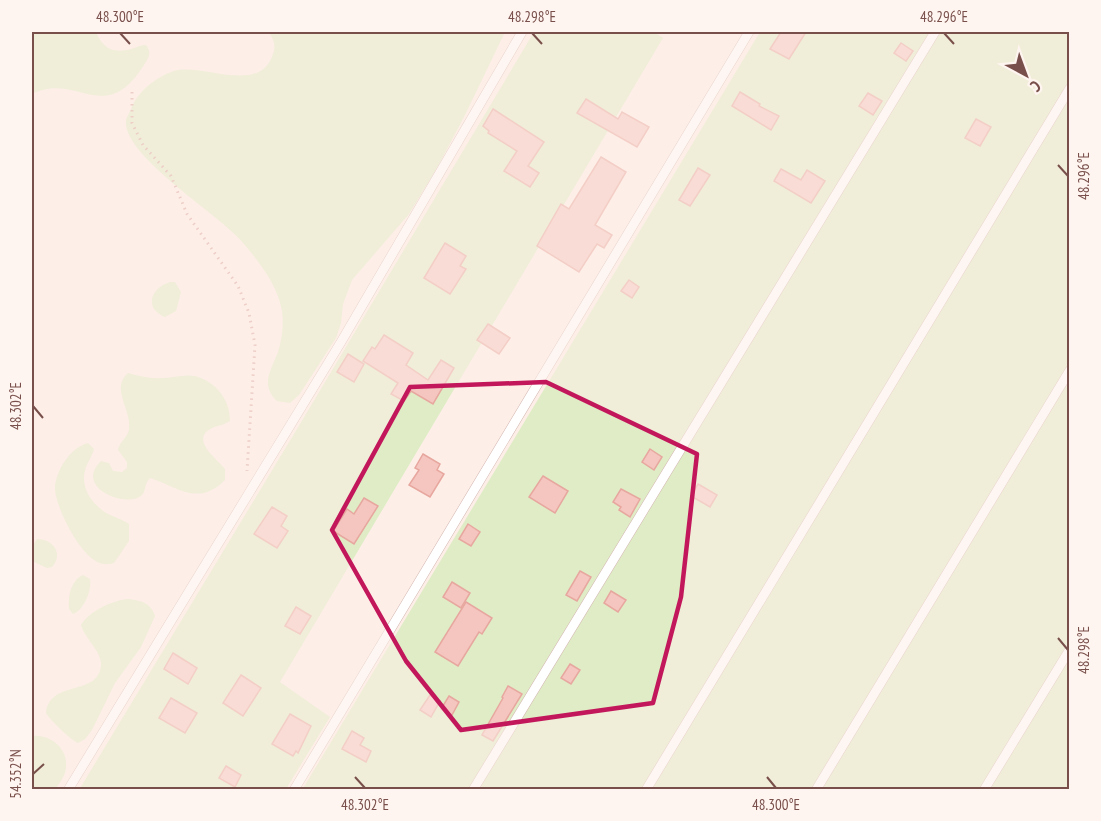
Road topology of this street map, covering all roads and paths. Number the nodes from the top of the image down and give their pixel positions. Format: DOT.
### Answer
graph roads {
  1 [pos="522,32"];
  2 [pos="749,32"];
  3 [pos="935,32"];
  4 [pos="1070,88"];
  5 [pos="132,92"];
  6 [pos="1070,370"];
  7 [pos="247,476"];
  8 [pos="1070,649"];
  9 [pos="68,789"];
  10 [pos="294,789"];
  11 [pos="473,789"];
  12 [pos="646,789"];
  13 [pos="816,789"];
  14 [pos="984,789"];
  1 -- 9 [label="lane"];
  2 -- 10 [label="lane"];
  3 -- 11 [label="lane"];
  4 -- 12 [label="lane"];
  5 -- 7 [label="path"];
  6 -- 13 [label="lane"];
  8 -- 14 [label="lane"];
}
